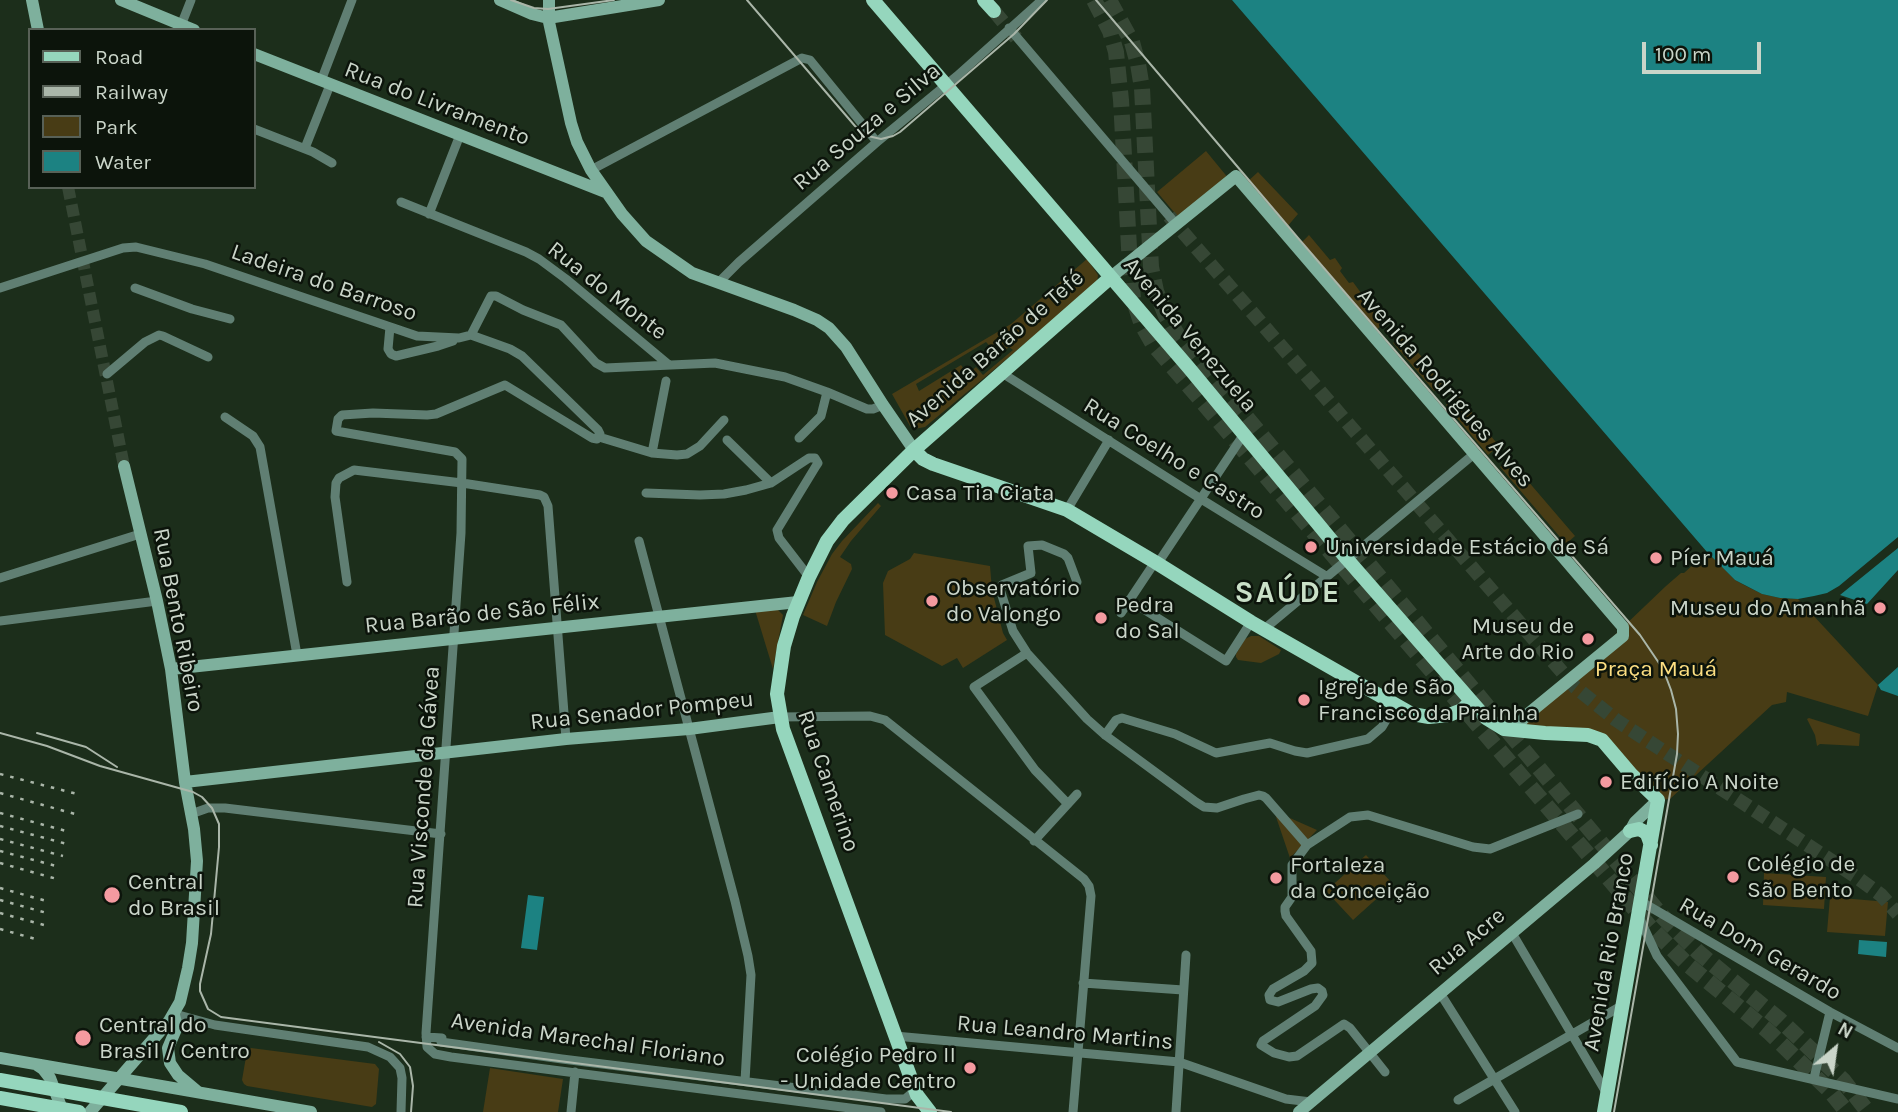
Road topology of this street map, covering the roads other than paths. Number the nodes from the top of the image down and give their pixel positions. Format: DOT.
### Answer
graph roads {
  1 [pos="32,0"];
  2 [pos="121,0"];
  3 [pos="191,0"];
  4 [pos="352,0"];
  5 [pos="500,0"];
  6 [pos="548,0"];
  7 [pos="659,0"];
  8 [pos="873,0"];
  9 [pos="1042,0"];
  10 [pos="548,18"];
  11 [pos="180,27"];
  12 [pos="38,28"];
  13 [pos="1009,28"];
  14 [pos="256,55"];
  15 [pos="326,83"];
  16 [pos="946,85"];
  17 [pos="256,130"];
  18 [pos="460,135"];
  19 [pos="877,142"];
  20 [pos="305,148"];
  21 [pos="332,163"];
  22 [pos="591,170"];
  23 [pos="1236,176"];
  24 [pos="605,192"];
  25 [pos="401,202"];
  26 [pos="429,214"];
  27 [pos="1176,224"];
  28 [pos="1111,277"];
  29 [pos="718,283"];
  30 [pos="0,288"];
  31 [pos="135,288"];
  32 [pos="230,319"];
  33 [pos="390,327"];
  34 [pos="471,335"];
  35 [pos="459,338"];
  36 [pos="208,357"];
  37 [pos="669,365"];
  38 [pos="1002,373"];
  39 [pos="107,374"];
  40 [pos="666,381"];
  41 [pos="827,392"];
  42 [pos="883,405"];
  43 [pos="225,417"];
  44 [pos="724,420"];
  45 [pos="1244,434"];
  46 [pos="599,437"];
  47 [pos="799,438"];
  48 [pos="727,440"];
  49 [pos="1109,440"];
  50 [pos="914,450"];
  51 [pos="652,453"];
  52 [pos="1474,454"];
  53 [pos="124,466"];
  54 [pos="463,483"];
  55 [pos="771,483"];
  56 [pos="646,493"];
  57 [pos="1201,499"];
  58 [pos="1067,510"];
  59 [pos="140,534"];
  60 [pos="639,541"];
  61 [pos="1347,559"];
  62 [pos="1157,563"];
  63 [pos="1326,576"];
  64 [pos="808,577"];
  65 [pos="0,578"];
  66 [pos="347,582"];
  67 [pos="1077,582"];
  68 [pos="1129,600"];
  69 [pos="157,601"];
  70 [pos="798,602"];
  71 [pos="1121,613"];
  72 [pos="660,615"];
  73 [pos="0,621"];
  74 [pos="1257,626"];
  75 [pos="557,627"];
  76 [pos="453,639"];
  77 [pos="1027,653"];
  78 [pos="298,655"];
  79 [pos="171,669"];
  80 [pos="1471,701"];
  81 [pos="1395,705"];
  82 [pos="780,717"];
  83 [pos="689,729"];
  84 [pos="1514,729"];
  85 [pos="1105,735"];
  86 [pos="566,739"];
  87 [pos="446,754"];
  88 [pos="185,782"];
  89 [pos="1077,794"];
  90 [pos="1658,800"];
  91 [pos="1068,804"];
  92 [pos="191,814"];
  93 [pos="1578,814"];
  94 [pos="1630,831"];
  95 [pos="441,834"];
  96 [pos="1034,841"];
  97 [pos="1307,845"];
  98 [pos="1651,845"];
  99 [pos="1639,908"];
  100 [pos="1512,933"];
  101 [pos="1186,955"];
  102 [pos="1083,983"];
  103 [pos="1183,990"];
  104 [pos="1440,993"];
  105 [pos="1623,1005"];
  106 [pos="1829,1012"];
  107 [pos="174,1015"];
  108 [pos="1571,1034"];
  109 [pos="895,1036"];
  110 [pos="426,1037"];
  111 [pos="1898,1048"];
  112 [pos="1369,1053"];
  113 [pos="1077,1054"];
  114 [pos="0,1058"];
  115 [pos="1179,1062"];
  116 [pos="37,1065"];
  117 [pos="575,1072"];
  118 [pos="1385,1072"];
  119 [pos="1495,1079"];
  120 [pos="1814,1079"];
  121 [pos="0,1080"];
  122 [pos="119,1080"];
  123 [pos="745,1081"];
  124 [pos="914,1086"];
  125 [pos="54,1090"];
  126 [pos="200,1093"];
  127 [pos="1606,1094"];
  128 [pos="0,1098"];
  129 [pos="103,1098"];
  130 [pos="1898,1099"];
  131 [pos="1458,1100"];
  132 [pos="1311,1102"];
  133 [pos="63,1110"];
  134 [pos="79,1112"];
  135 [pos="90,1112"];
  136 [pos="181,1112"];
  137 [pos="312,1112"];
  138 [pos="401,1112"];
  139 [pos="571,1112"];
  140 [pos="881,1112"];
  141 [pos="930,1112"];
  142 [pos="1073,1112"];
  143 [pos="1176,1112"];
  144 [pos="1299,1112"];
  145 [pos="1515,1112"];
  146 [pos="1604,1112"];
  1 -- 12 [label="street"];
  2 -- 11 [label="street"];
  3 -- 11 [label="street"];
  4 -- 15 [label="street"];
  5 -- 10 [label="street"];
  6 -- 10 [label="street"];
  7 -- 10 [label="street"];
  8 -- 16 [label="main road, Avenida Venezuela"];
  9 -- 13 [label="street, Rua Souza e Silva"];
  10 -- 22 [label="street"];
  13 -- 16 [label="street, Rua Souza e Silva"];
  13 -- 27 [label="street"];
  14 -- 15 [label="street, Rua do Livramento"];
  15 -- 18 [label="street, Rua do Livramento"];
  15 -- 20 [label="street"];
  16 -- 19 [label="street, Rua Souza e Silva"];
  16 -- 28 [label="main road, Avenida Venezuela"];
  17 -- 20 [label="street"];
  18 -- 24 [label="street, Rua do Livramento"];
  18 -- 26 [label="street"];
  19 -- 22 [label="street"];
  19 -- 29 [label="street, Rua Souza e Silva"];
  20 -- 21 [label="street"];
  22 -- 24 [label="street"];
  23 -- 27 [label="street, Avenida Barão de Tefé"];
  23 -- 52 [label="street, Avenida Rodrigues Alves"];
  24 -- 29 [label="street"];
  25 -- 26 [label="street, Rua do Monte"];
  26 -- 37 [label="street, Rua do Monte"];
  27 -- 28 [label="street, Avenida Barão de Tefé"];
  28 -- 38 [label="main road, Avenida Barão de Tefé"];
  28 -- 45 [label="main road, Avenida Venezuela"];
  29 -- 42 [label="street"];
  30 -- 33 [label="street, Ladeira do Barroso"];
  31 -- 32 [label="street"];
  33 -- 35 [label="street, Ladeira do Barroso"];
  33 -- 35 [label="street"];
  34 -- 35 [label="street, Ladeira do Barroso"];
  34 -- 37 [label="street"];
  34 -- 46 [label="street"];
  36 -- 39 [label="street"];
  37 -- 41 [label="street"];
  38 -- 49 [label="street, Rua Coelho e Castro"];
  38 -- 50 [label="main road, Avenida Barão de Tefé"];
  40 -- 51 [label="street"];
  41 -- 42 [label="street"];
  41 -- 47 [label="street"];
  42 -- 50 [label="street"];
  43 -- 78 [label="street"];
  44 -- 51 [label="street"];
  45 -- 57 [label="street"];
  45 -- 61 [label="main road, Avenida Venezuela"];
  46 -- 51 [label="street"];
  46 -- 54 [label="street, Rua Visconde da Gávea"];
  48 -- 55 [label="street"];
  49 -- 57 [label="street, Rua Coelho e Castro"];
  49 -- 58 [label="street"];
  50 -- 58 [label="main road"];
  50 -- 64 [label="main road, Rua Camerino"];
  52 -- 61 [label="street"];
  52 -- 84 [label="street, Avenida Rodrigues Alves"];
  53 -- 59 [label="street, Rua Bento Ribeiro"];
  54 -- 66 [label="street"];
  54 -- 75 [label="street"];
  54 -- 76 [label="street, Rua Visconde da Gávea"];
  55 -- 56 [label="street"];
  55 -- 64 [label="street"];
  57 -- 62 [label="street"];
  57 -- 63 [label="street, Rua Coelho e Castro"];
  58 -- 62 [label="main road"];
  59 -- 65 [label="street"];
  59 -- 69 [label="street, Rua Bento Ribeiro"];
  60 -- 72 [label="street"];
  61 -- 63 [label="street"];
  61 -- 80 [label="main road, Avenida Venezuela"];
  62 -- 68 [label="street"];
  62 -- 74 [label="main road"];
  63 -- 74 [label="street"];
  64 -- 70 [label="main road, Rua Camerino"];
  67 -- 77 [label="street"];
  68 -- 71 [label="street"];
  68 -- 74 [label="street"];
  69 -- 73 [label="street"];
  69 -- 79 [label="street, Rua Bento Ribeiro"];
  70 -- 72 [label="street, Rua Barão de São Félix"];
  70 -- 82 [label="main road, Rua Camerino"];
  72 -- 75 [label="street, Rua Barão de São Félix"];
  72 -- 83 [label="street"];
  74 -- 81 [label="main road"];
  75 -- 76 [label="street, Rua Barão de São Félix"];
  75 -- 86 [label="street"];
  76 -- 78 [label="street, Rua Barão de São Félix"];
  76 -- 87 [label="street, Rua Visconde da Gávea"];
  77 -- 85 [label="street"];
  77 -- 91 [label="street"];
  78 -- 79 [label="street, Rua Barão de São Félix"];
  79 -- 88 [label="street, Rua Bento Ribeiro"];
  80 -- 81 [label="main road"];
  80 -- 84 [label="main road, Avenida Venezuela"];
  81 -- 85 [label="street"];
  82 -- 83 [label="street, Rua Senador Pompeu"];
  82 -- 96 [label="street, Rua Senador Pompeu"];
  82 -- 109 [label="main road, Rua Camerino"];
  83 -- 86 [label="street, Rua Senador Pompeu"];
  83 -- 123 [label="street"];
  84 -- 90 [label="main road"];
  85 -- 97 [label="street"];
  86 -- 87 [label="street, Rua Senador Pompeu"];
  87 -- 88 [label="street, Rua Senador Pompeu"];
  87 -- 95 [label="street, Rua Visconde da Gávea"];
  88 -- 92 [label="street, Rua Bento Ribeiro"];
  89 -- 91 [label="street"];
  90 -- 94 [label="street, Rua Acre"];
  90 -- 98 [label="main road, Avenida Rio Branco"];
  91 -- 96 [label="street"];
  92 -- 95 [label="street"];
  92 -- 107 [label="street, Rua Bento Ribeiro"];
  93 -- 97 [label="street"];
  94 -- 98 [label="main road"];
  94 -- 100 [label="street, Rua Acre"];
  95 -- 110 [label="street, Rua Visconde da Gávea"];
  96 -- 102 [label="street, Rua Senador Pompeu"];
  97 -- 112 [label="street"];
  98 -- 99 [label="main road, Avenida Rio Branco"];
  99 -- 105 [label="main road, Avenida Rio Branco"];
  99 -- 106 [label="street, Rua Dom Gerardo"];
  99 -- 120 [label="street"];
  100 -- 104 [label="street, Rua Acre"];
  100 -- 108 [label="street"];
  101 -- 103 [label="street"];
  102 -- 103 [label="street"];
  102 -- 113 [label="street"];
  103 -- 115 [label="street"];
  104 -- 112 [label="street, Rua Acre"];
  104 -- 119 [label="street"];
  105 -- 108 [label="street"];
  105 -- 127 [label="main road, Avenida Rio Branco"];
  106 -- 111 [label="street, Rua Dom Gerardo"];
  106 -- 120 [label="street"];
  107 -- 122 [label="street"];
  107 -- 126 [label="street, Rua Bento Ribeiro"];
  107 -- 138 [label="street"];
  108 -- 119 [label="street"];
  108 -- 127 [label="street"];
  109 -- 113 [label="street, Rua Leandro Martins"];
  109 -- 124 [label="main road, Rua Camerino"];
  110 -- 117 [label="street, Avenida Marechal Floriano"];
  110 -- 123 [label="street, Avenida Marechal Floriano"];
  112 -- 118 [label="street"];
  112 -- 132 [label="street, Rua Acre"];
  113 -- 115 [label="street, Rua Leandro Martins"];
  113 -- 142 [label="street"];
  114 -- 116 [label="street"];
  115 -- 132 [label="street, Rua Leandro Martins"];
  115 -- 143 [label="street"];
  116 -- 122 [label="street"];
  116 -- 125 [label="street"];
  117 -- 139 [label="street"];
  117 -- 140 [label="street, Avenida Marechal Floriano"];
  119 -- 131 [label="street"];
  119 -- 145 [label="street"];
  120 -- 130 [label="street"];
  121 -- 125 [label="main road"];
  122 -- 126 [label="street"];
  122 -- 129 [label="street"];
  123 -- 124 [label="street, Avenida Marechal Floriano"];
  124 -- 141 [label="main road, Rua Camerino"];
  125 -- 129 [label="main road"];
  125 -- 133 [label="street"];
  126 -- 137 [label="street"];
  127 -- 146 [label="main road, Avenida Rio Branco"];
  128 -- 133 [label="main road"];
  129 -- 135 [label="street"];
  129 -- 136 [label="main road"];
  132 -- 144 [label="street, Rua Acre"];
  133 -- 134 [label="main road"];
}
